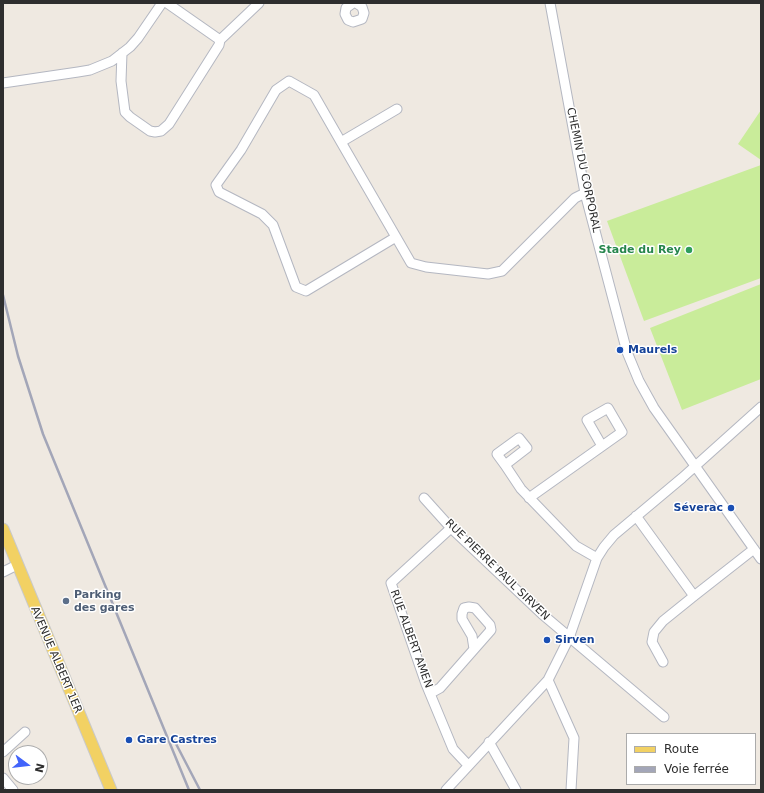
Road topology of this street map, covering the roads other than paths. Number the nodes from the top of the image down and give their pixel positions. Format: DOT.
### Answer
graph roads {
  1 [pos="162,3"];
  2 [pos="167,3"];
  3 [pos="259,3"];
  4 [pos="550,3"];
  5 [pos="220,40"];
  6 [pos="122,53"];
  7 [pos="3,83"];
  8 [pos="397,109"];
  9 [pos="341,142"];
  10 [pos="585,193"];
  11 [pos="396,237"];
  12 [pos="761,408"];
  13 [pos="602,446"];
  14 [pos="505,465"];
  15 [pos="694,467"];
  16 [pos="424,498"];
  17 [pos="529,498"];
  18 [pos="636,516"];
  19 [pos="451,528"];
  20 [pos="3,529"];
  21 [pos="754,549"];
  22 [pos="597,558"];
  23 [pos="761,559"];
  24 [pos="17,565"];
  25 [pos="3,572"];
  26 [pos="694,596"];
  27 [pos="569,638"];
  28 [pos="474,649"];
  29 [pos="663,662"];
  30 [pos="548,680"];
  31 [pos="431,693"];
  32 [pos="664,717"];
  33 [pos="25,732"];
  34 [pos="489,742"];
  35 [pos="3,752"];
  36 [pos="468,765"];
  37 [pos="3,778"];
  38 [pos="13,790"];
  39 [pos="111,790"];
  40 [pos="446,790"];
  41 [pos="516,790"];
  42 [pos="571,790"];
  1 -- 6 [label="street"];
  2 -- 5 [label="street"];
  3 -- 5 [label="street"];
  4 -- 10 [label="street, CHEMIN DU CORPORAL"];
  5 -- 6 [label="street"];
  6 -- 7 [label="street"];
  8 -- 9 [label="street"];
  9 -- 11 [label="street"];
  9 -- 11 [label="street"];
  10 -- 11 [label="street"];
  10 -- 15 [label="street, CHEMIN DU CORPORAL"];
  12 -- 15 [label="street"];
  13 -- 17 [label="street"];
  14 -- 17 [label="street"];
  15 -- 18 [label="street"];
  15 -- 21 [label="street, CHEMIN DU CORPORAL"];
  16 -- 19 [label="street, RUE PIERRE PAUL SIRVEN"];
  17 -- 22 [label="street"];
  18 -- 22 [label="street"];
  18 -- 26 [label="street"];
  19 -- 27 [label="street, RUE PIERRE PAUL SIRVEN"];
  19 -- 31 [label="street, RUE ALBERT AMEN"];
  20 -- 24 [label="main road, AVENUE ALBERT 1ER"];
  21 -- 23 [label="street, CHEMIN DU CORPORAL"];
  21 -- 26 [label="street"];
  22 -- 27 [label="street"];
  24 -- 25 [label="street"];
  24 -- 39 [label="main road, AVENUE ALBERT 1ER"];
  26 -- 29 [label="street"];
  27 -- 30 [label="street"];
  27 -- 32 [label="street, RUE PIERRE PAUL SIRVEN"];
  28 -- 31 [label="street"];
  30 -- 34 [label="street"];
  30 -- 42 [label="street"];
  31 -- 36 [label="street, RUE ALBERT AMEN"];
  33 -- 35 [label="street"];
  34 -- 36 [label="street"];
  34 -- 41 [label="street"];
  36 -- 40 [label="street"];
  37 -- 38 [label="street"];
}
